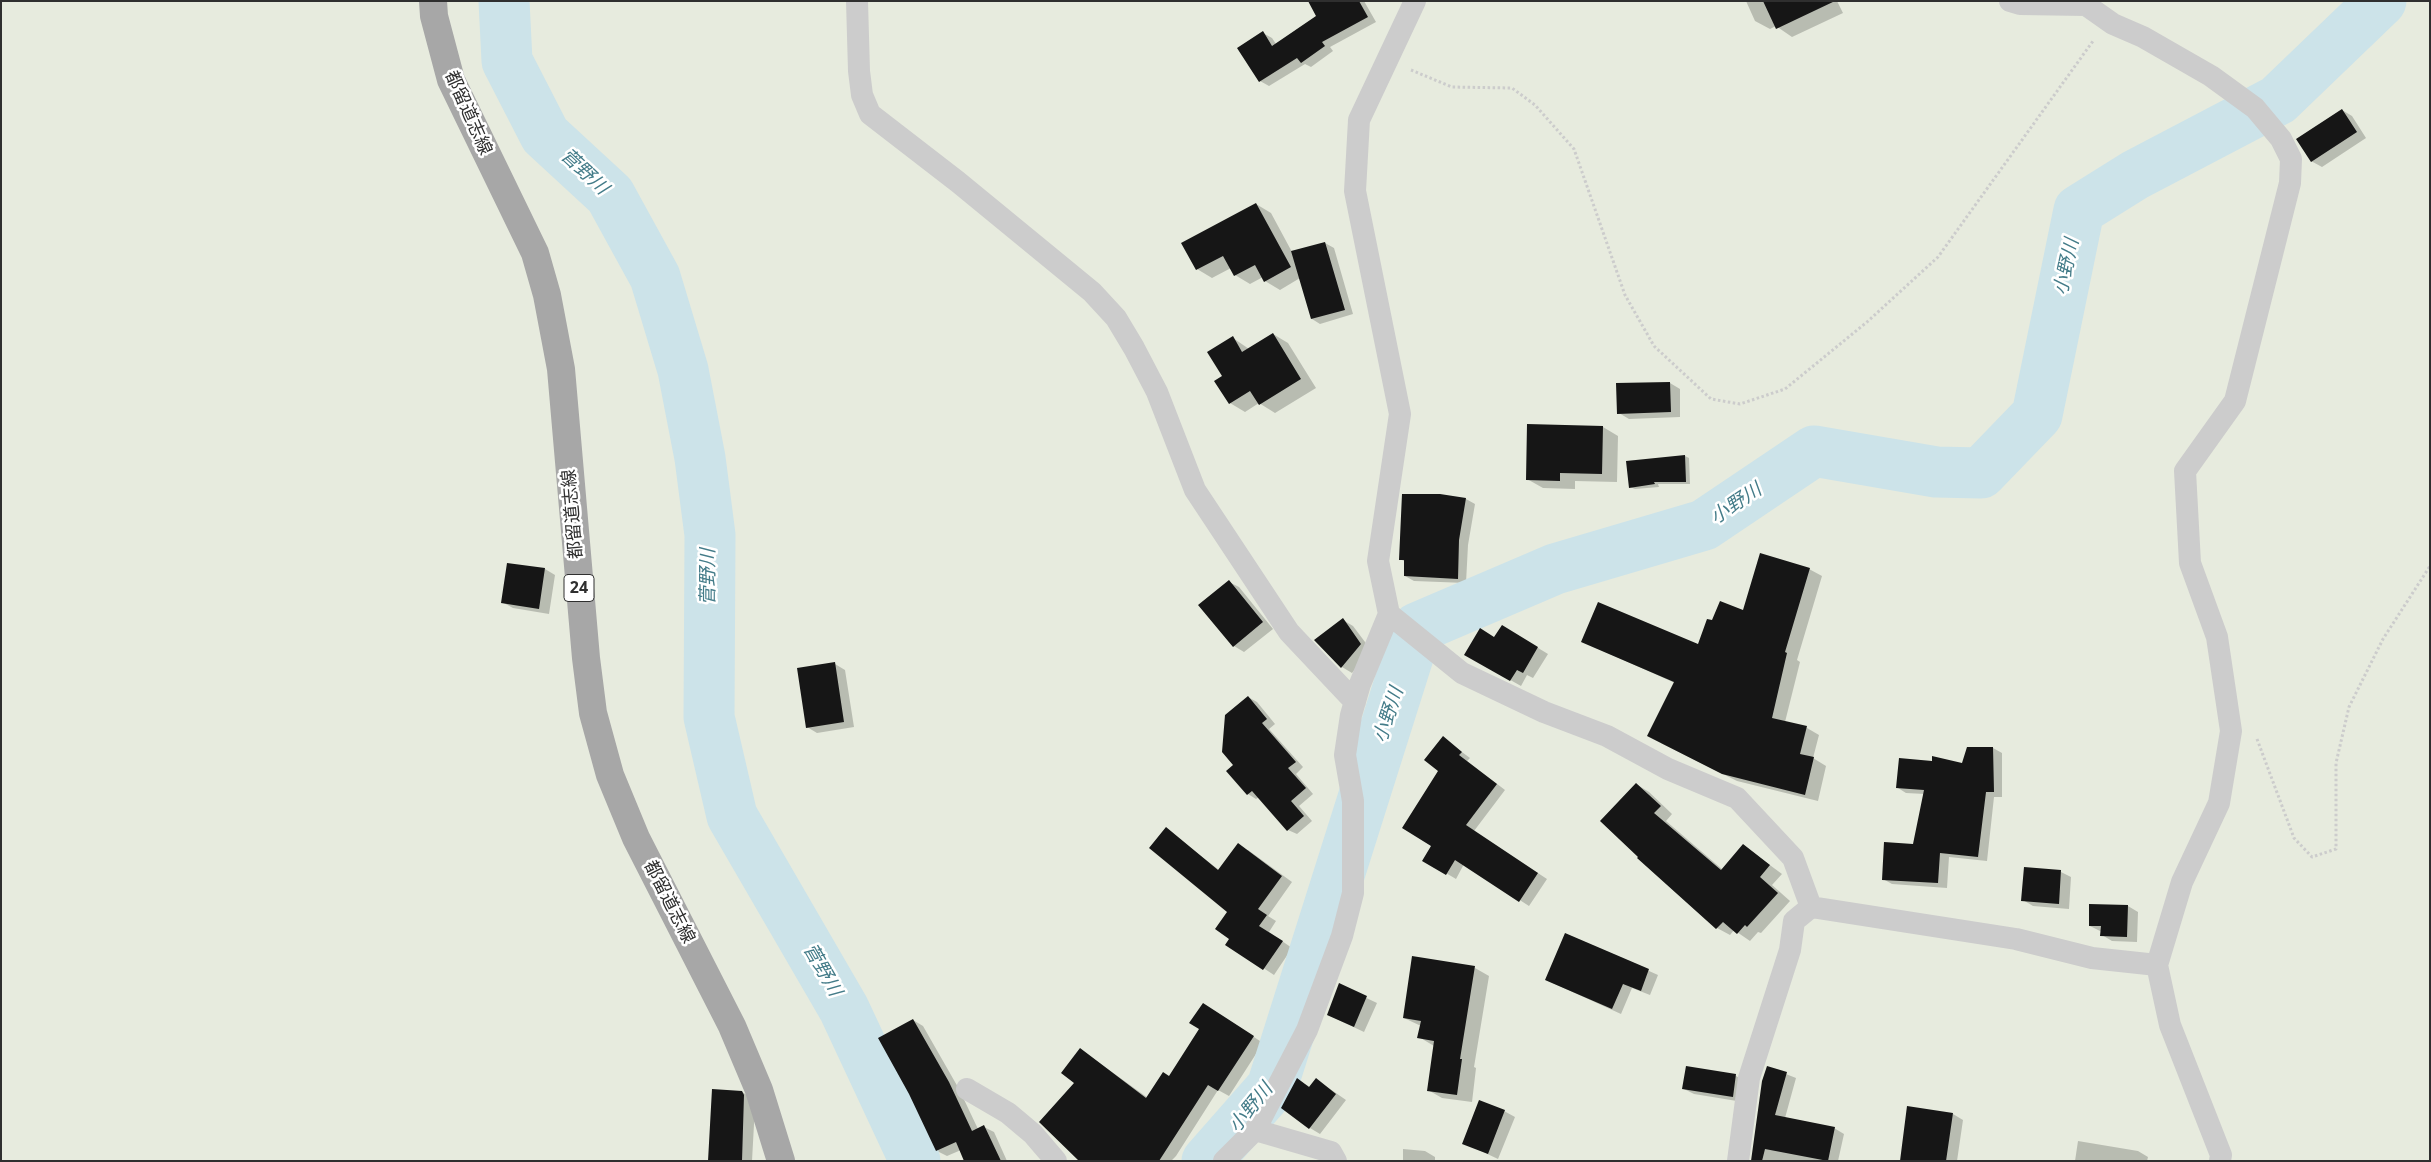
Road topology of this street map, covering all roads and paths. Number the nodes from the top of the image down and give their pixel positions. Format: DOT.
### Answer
graph roads {
  1 [pos="433,1"];
  2 [pos="857,1"];
  3 [pos="1415,1"];
  4 [pos="2010,1"];
  5 [pos="2108,20"];
  6 [pos="1388,59"];
  7 [pos="2430,566"];
  8 [pos="1390,614"];
  9 [pos="1355,702"];
  10 [pos="2231,731"];
  11 [pos="1811,907"];
  12 [pos="2156,965"];
  13 [pos="967,1089"];
  14 [pos="1255,1130"];
  15 [pos="782,1161"];
  16 [pos="1056,1161"];
  17 [pos="1224,1161"];
  18 [pos="1336,1161"];
  19 [pos="1738,1161"];
  20 [pos="2220,1161"];
  1 -- 15 [label="main road, 都留道志線 / 24"];
  2 -- 9 [label="street"];
  3 -- 6 [label="street"];
  4 -- 5 [label="street"];
  5 -- 6 [label="path"];
  5 -- 10 [label="street"];
  6 -- 8 [label="street"];
  7 -- 10 [label="path"];
  8 -- 9 [label="street"];
  8 -- 11 [label="street"];
  9 -- 14 [label="street"];
  10 -- 12 [label="street"];
  11 -- 12 [label="street"];
  11 -- 19 [label="street"];
  12 -- 20 [label="street"];
  13 -- 16 [label="street"];
  14 -- 17 [label="street"];
  14 -- 18 [label="street"];
}
